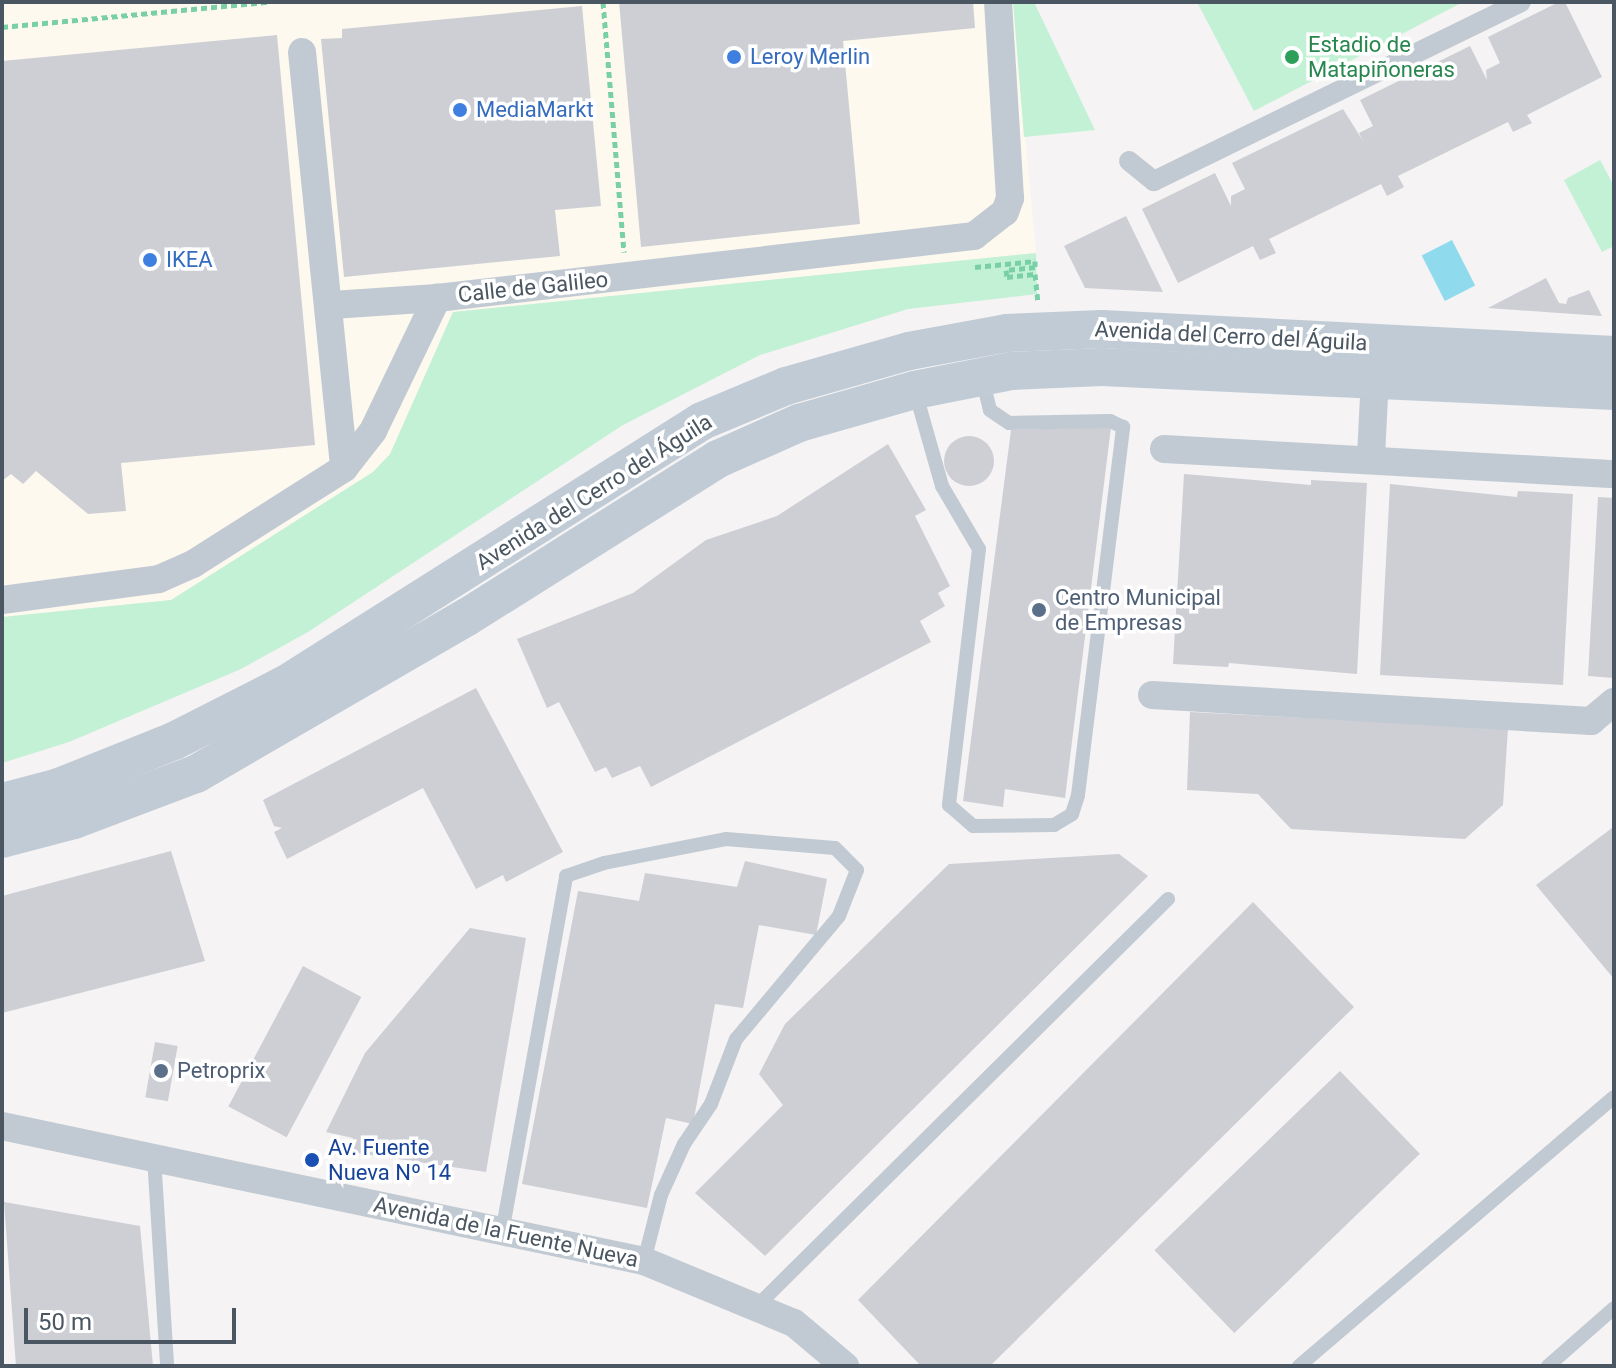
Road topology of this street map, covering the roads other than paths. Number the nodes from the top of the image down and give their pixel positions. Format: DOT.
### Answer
graph roads {
  1 [pos="979,2"];
  2 [pos="998,2"];
  3 [pos="1521,2"];
  4 [pos="302,52"];
  5 [pos="1002,126"];
  6 [pos="1129,161"];
  7 [pos="437,298"];
  8 [pos="332,305"];
  9 [pos="1614,355"];
  10 [pos="982,377"];
  11 [pos="1375,377"];
  12 [pos="915,390"];
  13 [pos="1614,391"];
  14 [pos="1164,449"];
  15 [pos="1371,456"];
  16 [pos="344,468"];
  17 [pos="1614,474"];
  18 [pos="2,600"];
  19 [pos="1152,695"];
  20 [pos="1614,702"];
  21 [pos="2,802"];
  22 [pos="2,839"];
  23 [pos="1168,899"];
  24 [pos="1614,1097"];
  25 [pos="2,1126"];
  26 [pos="154,1157"];
  27 [pos="502,1234"];
  28 [pos="644,1261"];
  29 [pos="756,1307"];
  30 [pos="1614,1308"];
  31 [pos="167,1366"];
  32 [pos="845,1366"];
  33 [pos="1299,1366"];
  34 [pos="1548,1366"];
  1 -- 5 [label="street, Calle de Galileo"];
  2 -- 5 [label="street, Calle de Galileo"];
  3 -- 6 [label="street"];
  4 -- 8 [label="street"];
  5 -- 7 [label="street, Calle de Galileo"];
  7 -- 8 [label="street"];
  7 -- 16 [label="street, Calle de Galileo"];
  8 -- 16 [label="street"];
  9 -- 21 [label="main road, Avenida del Cerro del Águila"];
  10 -- 11 [label="main road, Avenida del Cerro del Águila"];
  10 -- 12 [label="main road, Avenida del Cerro del Águila"];
  10 -- 12 [label="lane"];
  11 -- 13 [label="main road, Avenida del Cerro del Águila"];
  11 -- 15 [label="street"];
  12 -- 22 [label="main road, Avenida del Cerro del Águila"];
  14 -- 15 [label="street"];
  15 -- 17 [label="street"];
  16 -- 18 [label="street, Calle de Galileo"];
  19 -- 20 [label="street"];
  23 -- 29 [label="lane"];
  24 -- 33 [label="lane"];
  25 -- 26 [label="street, Avenida de la Fuente Nueva"];
  26 -- 27 [label="street, Avenida de la Fuente Nueva"];
  26 -- 31 [label="lane"];
  27 -- 28 [label="street, Avenida de la Fuente Nueva"];
  27 -- 28 [label="lane"];
  28 -- 29 [label="street, Avenida de la Fuente Nueva"];
  29 -- 32 [label="street, Avenida de la Fuente Nueva"];
  30 -- 34 [label="lane"];
}
